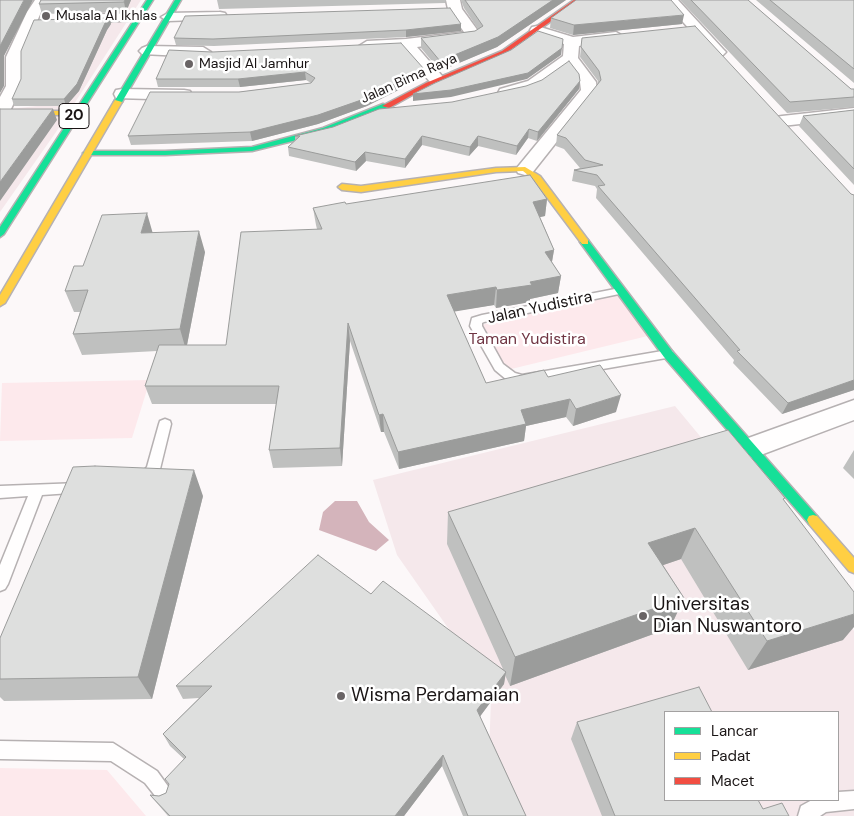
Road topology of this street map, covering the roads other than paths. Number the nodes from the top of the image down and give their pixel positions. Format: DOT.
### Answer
graph roads {
  1 [pos="42,0"];
  2 [pos="150,0"];
  3 [pos="178,0"];
  4 [pos="578,0"];
  5 [pos="670,0"];
  6 [pos="454,4"];
  7 [pos="436,10"];
  8 [pos="233,16"];
  9 [pos="139,17"];
  10 [pos="168,17"];
  11 [pos="30,21"];
  12 [pos="696,29"];
  13 [pos="537,30"];
  14 [pos="677,30"];
  15 [pos="629,34"];
  16 [pos="406,44"];
  17 [pos="348,46"];
  18 [pos="571,50"];
  19 [pos="148,51"];
  20 [pos="214,53"];
  21 [pos="729,64"];
  22 [pos="437,80"];
  23 [pos="122,94"];
  24 [pos="203,95"];
  25 [pos="487,98"];
  26 [pos="768,107"];
  27 [pos="419,108"];
  28 [pos="374,112"];
  29 [pos="76,113"];
  30 [pos="854,113"];
  31 [pos="0,114"];
  32 [pos="782,121"];
  33 [pos="795,136"];
  34 [pos="87,153"];
  35 [pos="525,170"];
  36 [pos="342,187"];
  37 [pos="0,234"];
  38 [pos="620,291"];
  39 [pos="0,303"];
  40 [pos="668,354"];
  41 [pos="854,410"];
  42 [pos="165,424"];
  43 [pos="750,448"];
  44 [pos="129,485"];
  45 [pos="94,487"];
  46 [pos="38,489"];
  47 [pos="0,492"];
  48 [pos="854,567"];
  49 [pos="0,584"];
  50 [pos="0,750"];
  51 [pos="166,796"];
  52 [pos="854,800"];
  53 [pos="807,816"];
  1 -- 11 [label="street"];
  2 -- 9 [label="main road, 20"];
  3 -- 10 [label="main road, 20"];
  4 -- 13 [label="main road, Jalan Bima Raya"];
  5 -- 12 [label="street"];
  6 -- 7 [label="street"];
  6 -- 16 [label="street"];
  8 -- 10 [label="street"];
  9 -- 11 [label="street"];
  9 -- 29 [label="main road, 20"];
  10 -- 19 [label="main road, 20"];
  11 -- 31 [label="street"];
  12 -- 14 [label="street"];
  12 -- 21 [label="street"];
  13 -- 18 [label="street"];
  13 -- 22 [label="main road, Jalan Bima Raya"];
  15 -- 18 [label="street"];
  16 -- 17 [label="street"];
  16 -- 22 [label="street"];
  18 -- 25 [label="street"];
  18 -- 35 [label="street"];
  19 -- 20 [label="street"];
  19 -- 23 [label="main road, 20"];
  22 -- 28 [label="main road, Jalan Bima Raya"];
  23 -- 24 [label="street"];
  23 -- 34 [label="main road, 20"];
  26 -- 32 [label="street"];
  27 -- 28 [label="street"];
  28 -- 34 [label="main road, Jalan Bima Raya"];
  29 -- 31 [label="main road"];
  29 -- 37 [label="main road, 20"];
  30 -- 32 [label="street"];
  32 -- 33 [label="street"];
  34 -- 39 [label="main road, 20"];
  35 -- 36 [label="main road"];
  35 -- 38 [label="main road, Jalan Yudistira"];
  38 -- 40 [label="main road, Jalan Yudistira"];
  38 -- 40 [label="lane, Jalan Yudistira"];
  40 -- 43 [label="main road, Jalan Yudistira"];
  41 -- 43 [label="street"];
  42 -- 44 [label="lane"];
  43 -- 48 [label="main road, Jalan Yudistira"];
  45 -- 46 [label="lane"];
  46 -- 47 [label="lane"];
  46 -- 49 [label="lane"];
  50 -- 51 [label="lane"];
  52 -- 53 [label="lane"];
}
